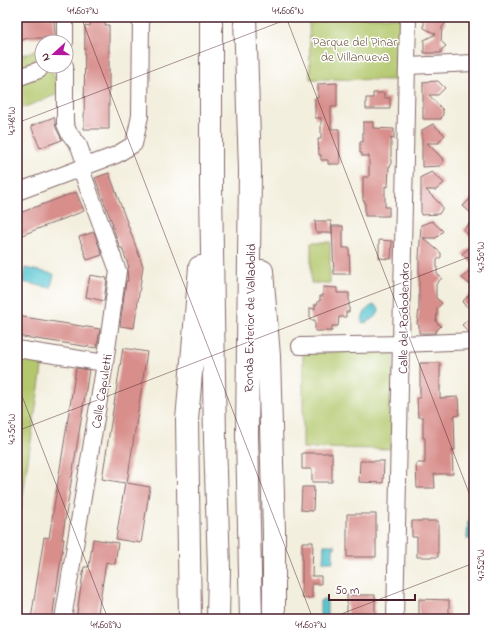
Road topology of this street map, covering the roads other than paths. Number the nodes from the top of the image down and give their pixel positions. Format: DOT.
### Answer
graph roads {
  1 [pos="65,17"];
  2 [pos="141,17"];
  3 [pos="211,17"];
  4 [pos="245,17"];
  5 [pos="408,17"];
  6 [pos="65,34"];
  7 [pos="474,63"];
  8 [pos="408,66"];
  9 [pos="34,72"];
  10 [pos="65,74"];
  11 [pos="17,78"];
  12 [pos="84,167"];
  13 [pos="250,170"];
  14 [pos="211,187"];
  15 [pos="17,192"];
  16 [pos="474,341"];
  17 [pos="402,344"];
  18 [pos="300,346"];
  19 [pos="17,349"];
  20 [pos="105,363"];
  21 [pos="63,619"];
  22 [pos="190,619"];
  23 [pos="218,619"];
  24 [pos="251,619"];
  25 [pos="274,619"];
  26 [pos="395,619"];
  1 -- 6 [label="street"];
  2 -- 12 [label="street"];
  3 -- 14 [label="highway"];
  4 -- 13 [label="highway, Ronda Exterior de Valladolid"];
  5 -- 8 [label="street, Calle del Rododendro"];
  7 -- 8 [label="street"];
  8 -- 17 [label="street, Calle del Rododendro"];
  9 -- 11 [label="street"];
  10 -- 12 [label="street, Calle Capuletti"];
  12 -- 15 [label="street"];
  12 -- 20 [label="street, Calle Capuletti"];
  13 -- 24 [label="highway, Ronda Exterior de Valladolid"];
  13 -- 25 [label="highway"];
  14 -- 22 [label="highway"];
  14 -- 23 [label="highway"];
  16 -- 17 [label="street"];
  17 -- 18 [label="street"];
  17 -- 26 [label="street, Calle del Rododendro"];
  19 -- 20 [label="street"];
  20 -- 21 [label="street, Calle Capuletti"];
}
